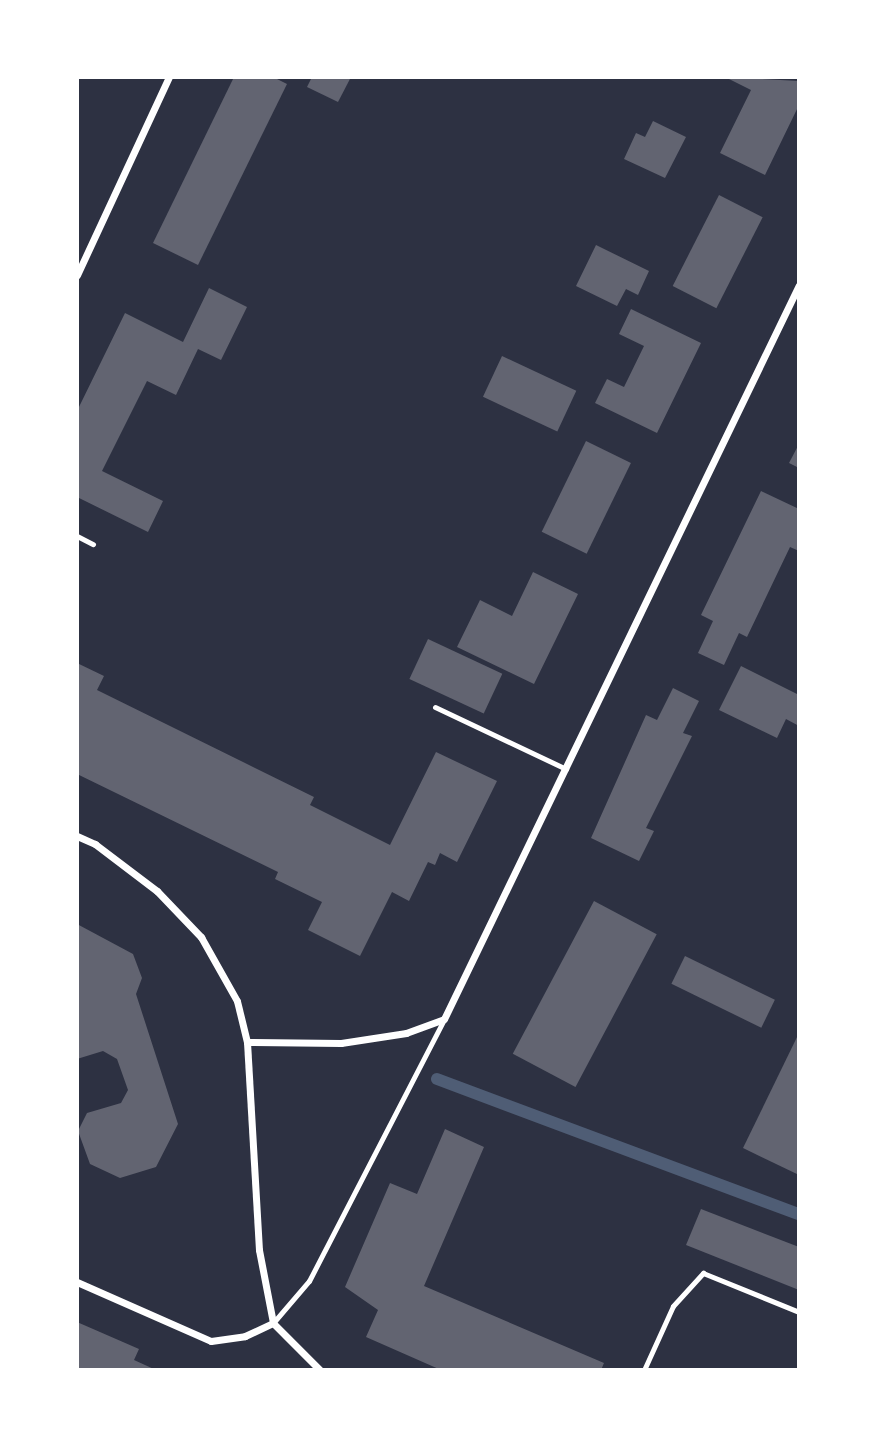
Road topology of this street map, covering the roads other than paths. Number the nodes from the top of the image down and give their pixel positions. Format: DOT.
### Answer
graph roads {
  1 [pos="169,77"];
  2 [pos="77,275"];
  3 [pos="799,285"];
  4 [pos="77,536"];
  5 [pos="93,544"];
  6 [pos="435,707"];
  7 [pos="566,769"];
  8 [pos="77,836"];
  9 [pos="444,1019"];
  10 [pos="247,1042"];
  11 [pos="77,1282"];
  12 [pos="799,1312"];
  13 [pos="273,1323"];
  14 [pos="320,1370"];
  15 [pos="644,1370"];
  1 -- 2 [label="street"];
  3 -- 7 [label="street"];
  4 -- 5 [label="lane"];
  6 -- 7 [label="lane"];
  7 -- 9 [label="street"];
  8 -- 10 [label="street"];
  9 -- 10 [label="street"];
  9 -- 13 [label="lane"];
  10 -- 13 [label="street"];
  11 -- 13 [label="street"];
  12 -- 15 [label="lane"];
  13 -- 14 [label="street"];
}
